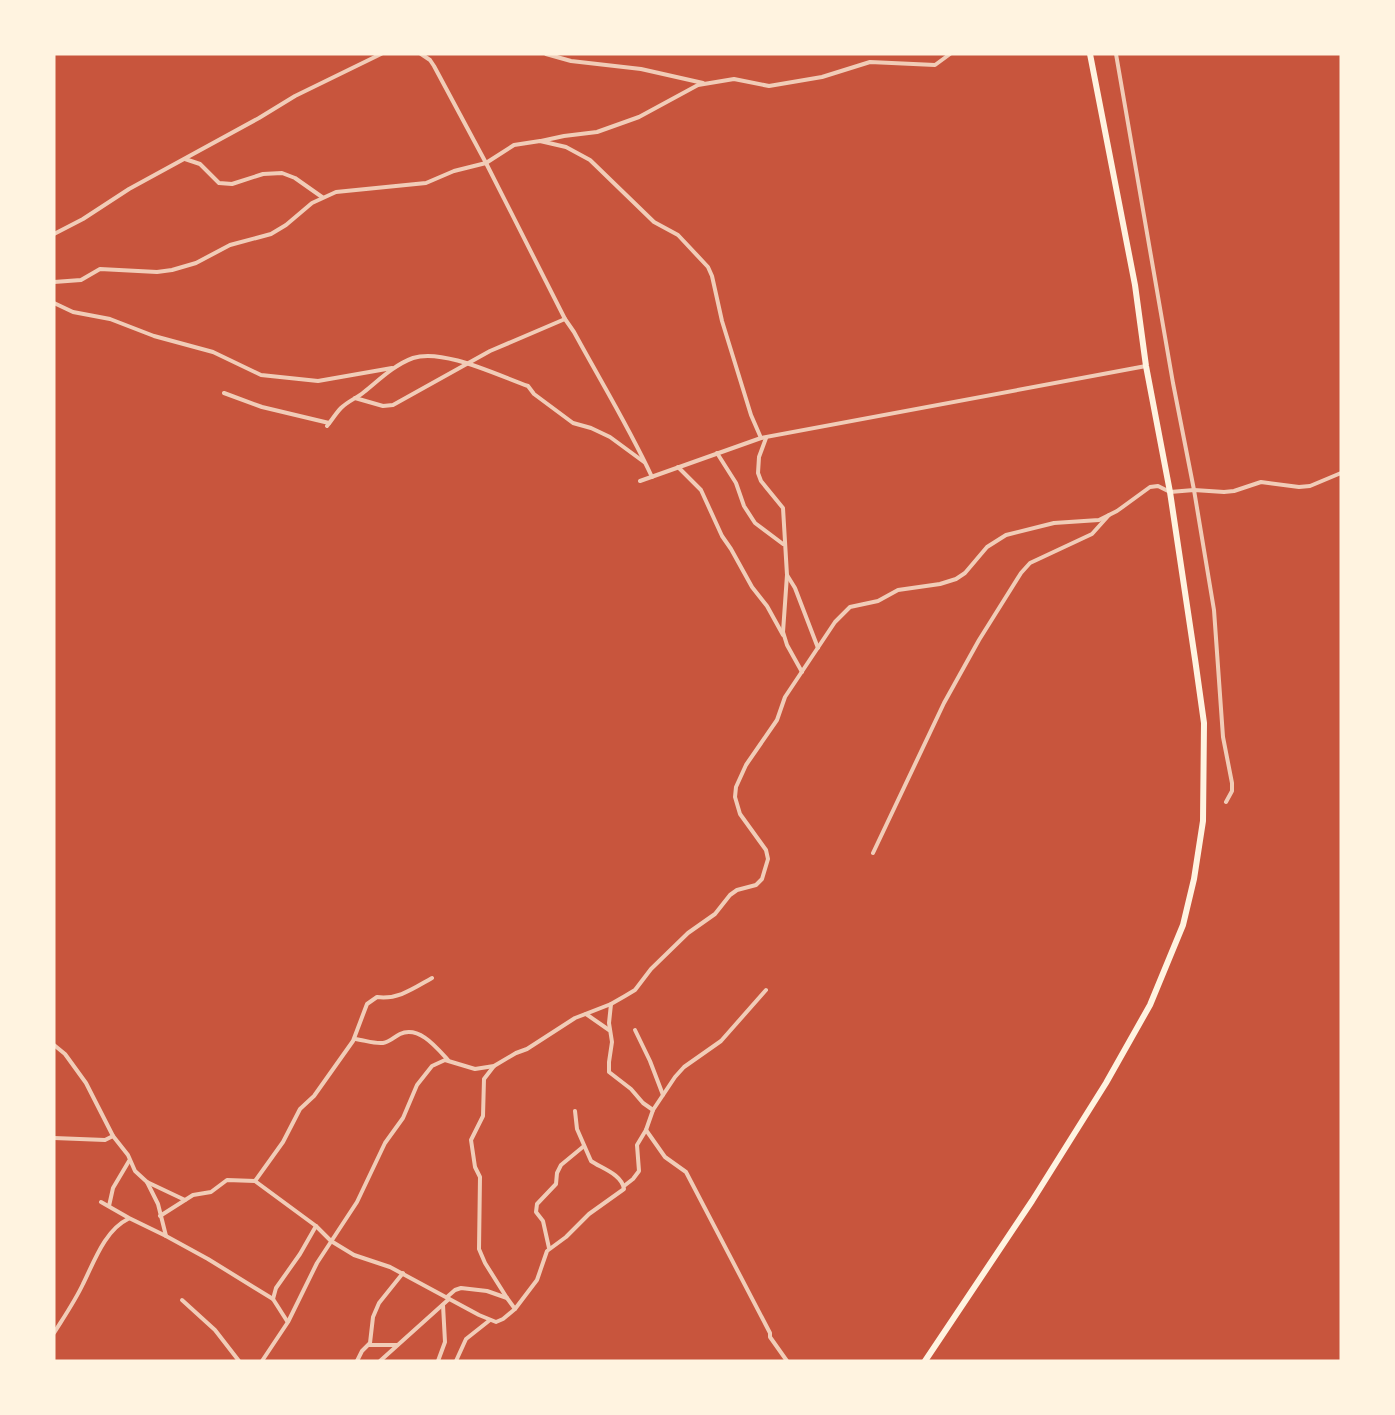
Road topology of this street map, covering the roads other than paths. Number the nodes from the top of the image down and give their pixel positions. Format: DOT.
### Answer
graph roads {
  1 [pos="381,54"];
  2 [pos="421,54"];
  3 [pos="546,54"];
  4 [pos="950,54"];
  5 [pos="1090,54"];
  6 [pos="1116,54"];
  7 [pos="707,84"];
  8 [pos="540,141"];
  9 [pos="184,159"];
  10 [pos="486,163"];
  11 [pos="322,198"];
  12 [pos="54,234"];
  13 [pos="54,282"];
  14 [pos="54,303"];
  15 [pos="565,319"];
  16 [pos="468,364"];
  17 [pos="1146,366"];
  18 [pos="396,368"];
  19 [pos="224,393"];
  20 [pos="355,398"];
  21 [pos="761,438"];
  22 [pos="766,438"];
  23 [pos="717,452"];
  24 [pos="645,463"];
  25 [pos="678,467"];
  26 [pos="1341,473"];
  27 [pos="652,477"];
  28 [pos="640,481"];
  29 [pos="1194,490"];
  30 [pos="1170,492"];
  31 [pos="1110,514"];
  32 [pos="784,544"];
  33 [pos="787,575"];
  34 [pos="784,639"];
  35 [pos="818,648"];
  36 [pos="802,672"];
  37 [pos="1226,802"];
  38 [pos="873,853"];
  39 [pos="432,978"];
  40 [pos="766,990"];
  41 [pos="611,1004"];
  42 [pos="585,1014"];
  43 [pos="610,1030"];
  44 [pos="635,1030"];
  45 [pos="354,1039"];
  46 [pos="54,1045"];
  47 [pos="448,1060"];
  48 [pos="494,1066"];
  49 [pos="663,1095"];
  50 [pos="653,1110"];
  51 [pos="575,1111"];
  52 [pos="646,1130"];
  53 [pos="113,1136"];
  54 [pos="54,1138"];
  55 [pos="584,1146"];
  56 [pos="129,1161"];
  57 [pos="255,1181"];
  58 [pos="147,1182"];
  59 [pos="624,1186"];
  60 [pos="185,1200"];
  61 [pos="101,1202"];
  62 [pos="109,1206"];
  63 [pos="160,1216"];
  64 [pos="129,1218"];
  65 [pos="316,1226"];
  66 [pos="166,1236"];
  67 [pos="331,1241"];
  68 [pos="549,1249"];
  69 [pos="403,1273"];
  70 [pos="448,1298"];
  71 [pos="507,1298"];
  72 [pos="273,1299"];
  73 [pos="182,1300"];
  74 [pos="442,1305"];
  75 [pos="515,1309"];
  76 [pos="490,1320"];
  77 [pos="288,1322"];
  78 [pos="54,1333"];
  79 [pos="369,1345"];
  80 [pos="398,1346"];
  81 [pos="239,1361"];
  82 [pos="262,1361"];
  83 [pos="357,1361"];
  84 [pos="380,1361"];
  85 [pos="438,1361"];
  86 [pos="456,1361"];
  87 [pos="787,1361"];
  88 [pos="925,1361"];
  1 -- 9 [label="street"];
  2 -- 10 [label="street"];
  3 -- 7 [label="street"];
  4 -- 7 [label="street"];
  5 -- 17 [label="highway"];
  6 -- 29 [label="street"];
  7 -- 8 [label="street"];
  8 -- 10 [label="street"];
  8 -- 21 [label="street"];
  9 -- 11 [label="street"];
  9 -- 12 [label="street"];
  10 -- 11 [label="street"];
  10 -- 15 [label="street"];
  11 -- 13 [label="street"];
  14 -- 18 [label="street"];
  15 -- 16 [label="street"];
  15 -- 24 [label="street"];
  16 -- 18 [label="street"];
  16 -- 20 [label="street"];
  16 -- 24 [label="street"];
  17 -- 22 [label="street"];
  17 -- 30 [label="highway"];
  18 -- 20 [label="street"];
  19 -- 20 [label="street"];
  21 -- 22 [label="street"];
  21 -- 23 [label="street"];
  22 -- 32 [label="street"];
  23 -- 25 [label="street"];
  23 -- 32 [label="street"];
  24 -- 27 [label="street"];
  25 -- 27 [label="street"];
  25 -- 34 [label="street"];
  26 -- 29 [label="street"];
  27 -- 28 [label="street"];
  29 -- 30 [label="street"];
  29 -- 37 [label="street"];
  30 -- 31 [label="street"];
  30 -- 88 [label="highway"];
  31 -- 35 [label="street"];
  31 -- 38 [label="street"];
  32 -- 33 [label="street"];
  33 -- 34 [label="street"];
  33 -- 35 [label="street"];
  34 -- 36 [label="street"];
  35 -- 36 [label="street"];
  36 -- 41 [label="street"];
  39 -- 45 [label="street"];
  40 -- 49 [label="street"];
  41 -- 42 [label="street"];
  41 -- 43 [label="street"];
  42 -- 43 [label="street"];
  42 -- 48 [label="street"];
  43 -- 50 [label="street"];
  44 -- 49 [label="street"];
  45 -- 47 [label="street"];
  45 -- 57 [label="street"];
  46 -- 53 [label="street"];
  47 -- 48 [label="street"];
  47 -- 67 [label="street"];
  48 -- 71 [label="street"];
  49 -- 50 [label="street"];
  50 -- 52 [label="street"];
  51 -- 55 [label="street"];
  52 -- 59 [label="street"];
  52 -- 87 [label="street"];
  53 -- 54 [label="street"];
  53 -- 56 [label="street"];
  55 -- 59 [label="street"];
  55 -- 68 [label="street"];
  56 -- 58 [label="street"];
  56 -- 62 [label="street"];
  57 -- 60 [label="street"];
  57 -- 65 [label="street"];
  58 -- 60 [label="street"];
  58 -- 63 [label="street"];
  59 -- 68 [label="street"];
  60 -- 63 [label="street"];
  61 -- 62 [label="street"];
  62 -- 64 [label="street"];
  63 -- 66 [label="street"];
  64 -- 66 [label="street"];
  64 -- 78 [label="street"];
  65 -- 67 [label="street"];
  65 -- 72 [label="street"];
  66 -- 72 [label="street"];
  67 -- 69 [label="street"];
  67 -- 77 [label="street"];
  68 -- 75 [label="street"];
  69 -- 70 [label="street"];
  69 -- 79 [label="street"];
  70 -- 71 [label="street"];
  70 -- 74 [label="street"];
  70 -- 76 [label="street"];
  71 -- 75 [label="street"];
  72 -- 77 [label="street"];
  73 -- 81 [label="street"];
  74 -- 80 [label="street"];
  74 -- 85 [label="street"];
  75 -- 76 [label="street"];
  76 -- 86 [label="street"];
  77 -- 82 [label="street"];
  79 -- 80 [label="street"];
  79 -- 83 [label="street"];
  80 -- 84 [label="street"];
}
